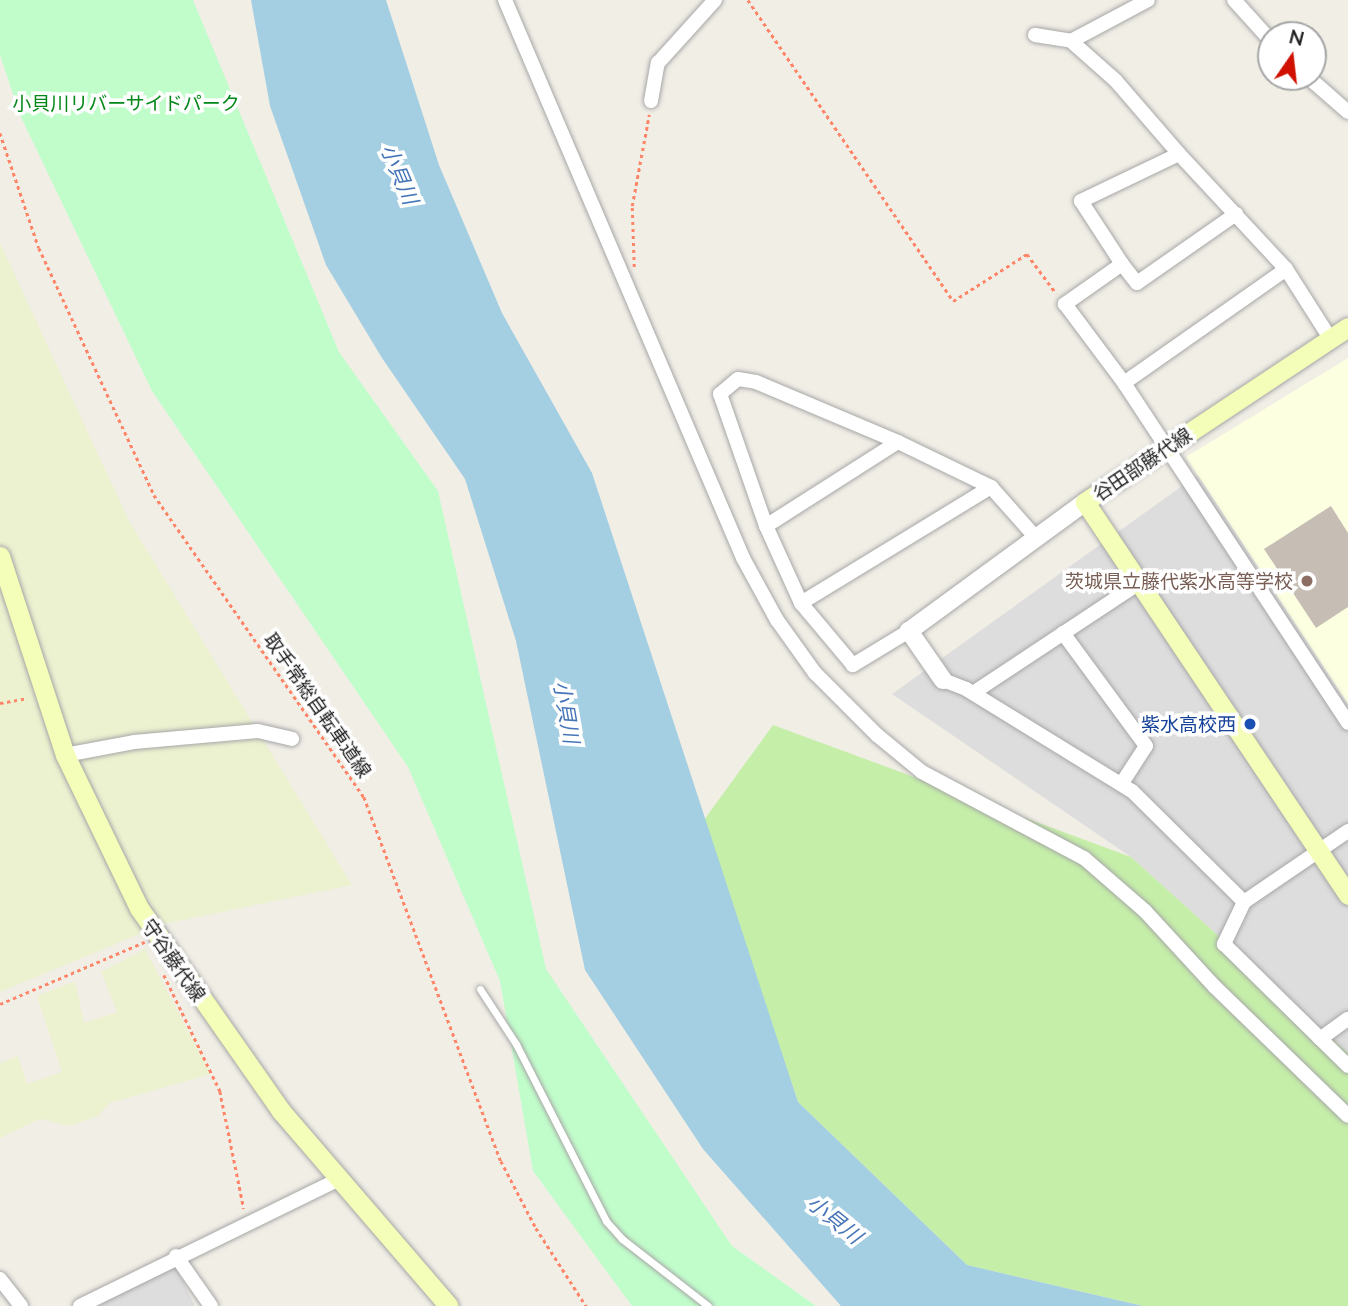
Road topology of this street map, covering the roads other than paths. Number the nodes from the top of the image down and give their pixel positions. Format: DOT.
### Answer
graph roads {
  1 [pos="505,0"];
  2 [pos="715,0"];
  3 [pos="1147,0"];
  4 [pos="1234,0"];
  5 [pos="1257,25"];
  6 [pos="1035,34"];
  7 [pos="1070,41"];
  8 [pos="1324,91"];
  9 [pos="651,101"];
  10 [pos="1348,112"];
  11 [pos="1179,154"];
  12 [pos="1236,214"];
  13 [pos="1122,264"];
  14 [pos="1286,270"];
  15 [pos="1348,327"];
  16 [pos="1330,338"];
  17 [pos="1124,383"];
  18 [pos="898,442"];
  19 [pos="1167,447"];
  20 [pos="991,487"];
  21 [pos="1085,502"];
  22 [pos="766,526"];
  23 [pos="1037,539"];
  24 [pos="0,556"];
  25 [pos="1139,583"];
  26 [pos="800,603"];
  27 [pos="909,631"];
  28 [pos="1063,633"];
  29 [pos="943,680"];
  30 [pos="973,694"];
  31 [pos="1348,723"];
  32 [pos="292,740"];
  33 [pos="65,755"];
  34 [pos="1122,783"];
  35 [pos="1348,831"];
  36 [pos="1319,850"];
  37 [pos="1348,895"];
  38 [pos="1244,902"];
  39 [pos="480,989"];
  40 [pos="1348,1018"];
  41 [pos="1320,1039"];
  42 [pos="1348,1066"];
  43 [pos="1348,1116"];
  44 [pos="337,1180"];
  45 [pos="176,1256"];
  46 [pos="0,1279"];
  47 [pos="21,1306"];
  48 [pos="80,1306"];
  49 [pos="211,1306"];
  50 [pos="449,1306"];
  51 [pos="708,1306"];
  1 -- 43 [label="street"];
  2 -- 9 [label="street"];
  3 -- 7 [label="street"];
  4 -- 5 [label="street"];
  6 -- 7 [label="street"];
  7 -- 11 [label="street"];
  8 -- 10 [label="street"];
  11 -- 12 [label="street"];
  11 -- 13 [label="street"];
  12 -- 13 [label="street"];
  12 -- 14 [label="street"];
  13 -- 17 [label="street"];
  14 -- 16 [label="street"];
  14 -- 17 [label="street"];
  15 -- 16 [label="main road, 谷田部藤代線"];
  16 -- 19 [label="main road, 谷田部藤代線"];
  17 -- 19 [label="street"];
  18 -- 20 [label="street"];
  18 -- 22 [label="street"];
  18 -- 22 [label="street"];
  19 -- 21 [label="main road, 谷田部藤代線"];
  19 -- 31 [label="street"];
  20 -- 23 [label="street"];
  20 -- 26 [label="street"];
  21 -- 23 [label="street"];
  21 -- 25 [label="main road, 谷田部藤代線"];
  22 -- 26 [label="street"];
  23 -- 27 [label="street"];
  24 -- 33 [label="main road, 守谷藤代線"];
  25 -- 28 [label="street"];
  25 -- 36 [label="main road, 谷田部藤代線"];
  26 -- 27 [label="street"];
  27 -- 29 [label="street"];
  28 -- 30 [label="street"];
  28 -- 34 [label="street"];
  29 -- 30 [label="street"];
  30 -- 34 [label="street"];
  32 -- 33 [label="street"];
  33 -- 44 [label="main road, 守谷藤代線"];
  34 -- 38 [label="street"];
  35 -- 36 [label="street"];
  36 -- 37 [label="main road, 谷田部藤代線"];
  36 -- 38 [label="street"];
  38 -- 41 [label="street"];
  39 -- 51 [label="lane"];
  40 -- 41 [label="street"];
  41 -- 42 [label="street"];
  44 -- 45 [label="street"];
  44 -- 50 [label="main road, 守谷藤代線"];
  45 -- 48 [label="street"];
  45 -- 49 [label="street"];
  46 -- 47 [label="street"];
}
